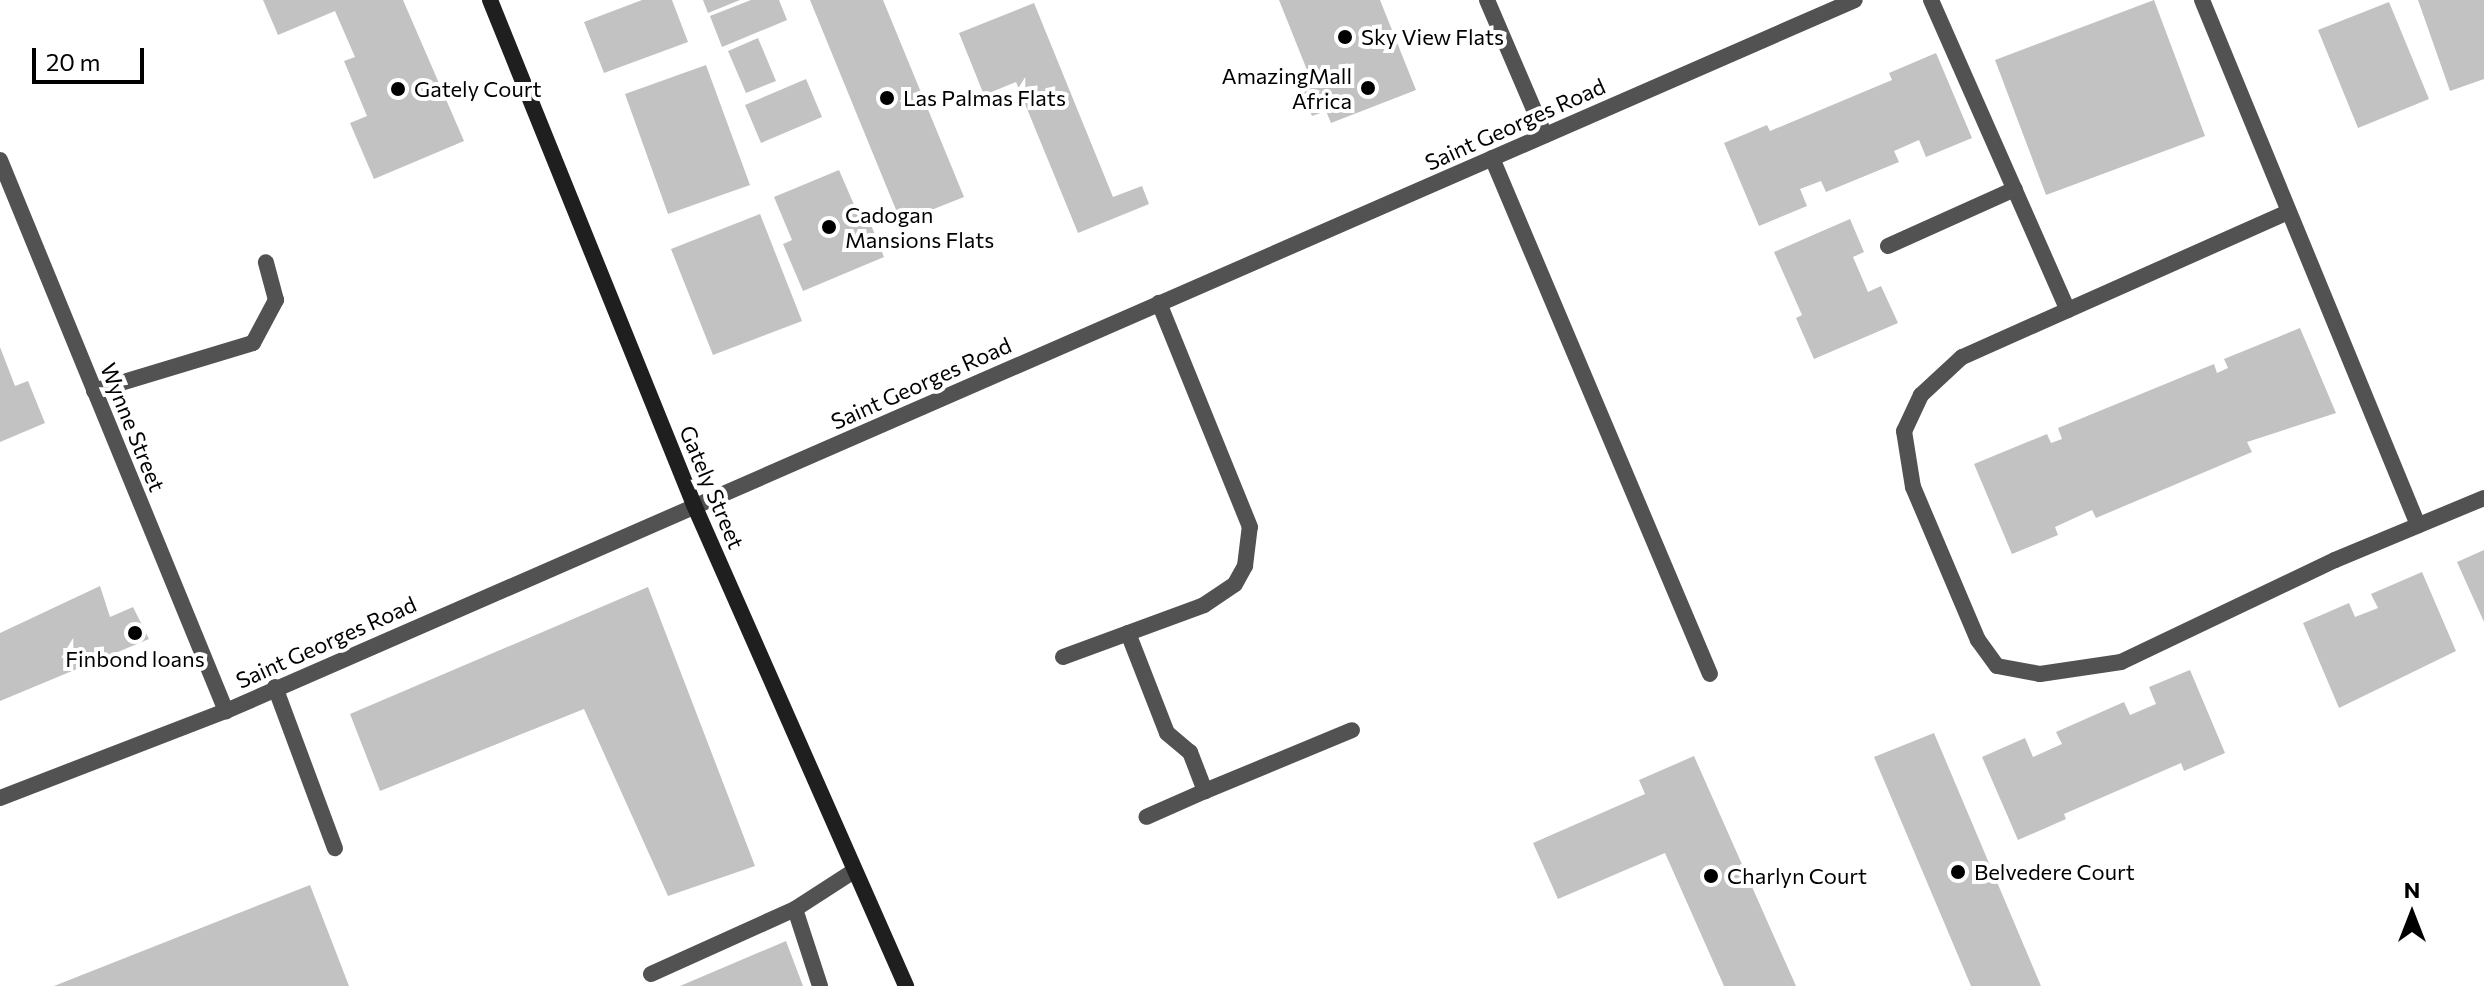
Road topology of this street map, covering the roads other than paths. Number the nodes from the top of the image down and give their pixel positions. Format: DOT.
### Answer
graph roads {
  1 [pos="490,0"];
  2 [pos="1487,0"];
  3 [pos="1855,0"];
  4 [pos="1931,0"];
  5 [pos="2202,0"];
  6 [pos="1545,135"];
  7 [pos="1492,158"];
  8 [pos="0,160"];
  9 [pos="2015,189"];
  10 [pos="2288,212"];
  11 [pos="1888,246"];
  12 [pos="266,262"];
  13 [pos="1159,303"];
  14 [pos="2068,310"];
  15 [pos="94,391"];
  16 [pos="2484,498"];
  17 [pos="694,505"];
  18 [pos="2418,525"];
  19 [pos="1128,633"];
  20 [pos="1063,657"];
  21 [pos="1710,674"];
  22 [pos="275,687"];
  23 [pos="226,711"];
  24 [pos="1352,730"];
  25 [pos="1205,791"];
  26 [pos="0,798"];
  27 [pos="1146,817"];
  28 [pos="335,848"];
  29 [pos="854,871"];
  30 [pos="795,909"];
  31 [pos="651,974"];
  32 [pos="820,986"];
  33 [pos="906,986"];
  1 -- 17 [label="street, Gately Street"];
  2 -- 6 [label="street"];
  3 -- 6 [label="street, Saint Georges Road"];
  4 -- 9 [label="street"];
  5 -- 10 [label="street"];
  6 -- 7 [label="street, Saint Georges Road"];
  7 -- 13 [label="street, Saint Georges Road"];
  7 -- 21 [label="street"];
  8 -- 15 [label="street, Wynne Street"];
  9 -- 11 [label="street"];
  9 -- 14 [label="street"];
  10 -- 14 [label="street"];
  10 -- 18 [label="street"];
  12 -- 15 [label="street"];
  13 -- 17 [label="street, Saint Georges Road"];
  13 -- 19 [label="street"];
  14 -- 18 [label="street"];
  15 -- 23 [label="street, Wynne Street"];
  16 -- 18 [label="street"];
  17 -- 22 [label="street, Saint Georges Road"];
  17 -- 29 [label="street, Gately Street"];
  19 -- 20 [label="street"];
  19 -- 25 [label="street"];
  22 -- 23 [label="street, Saint Georges Road"];
  22 -- 28 [label="street"];
  23 -- 26 [label="street, Saint Georges Road"];
  24 -- 25 [label="street"];
  25 -- 27 [label="street"];
  29 -- 30 [label="street"];
  29 -- 33 [label="street, Gately Street"];
  30 -- 31 [label="street"];
  30 -- 32 [label="street"];
}
